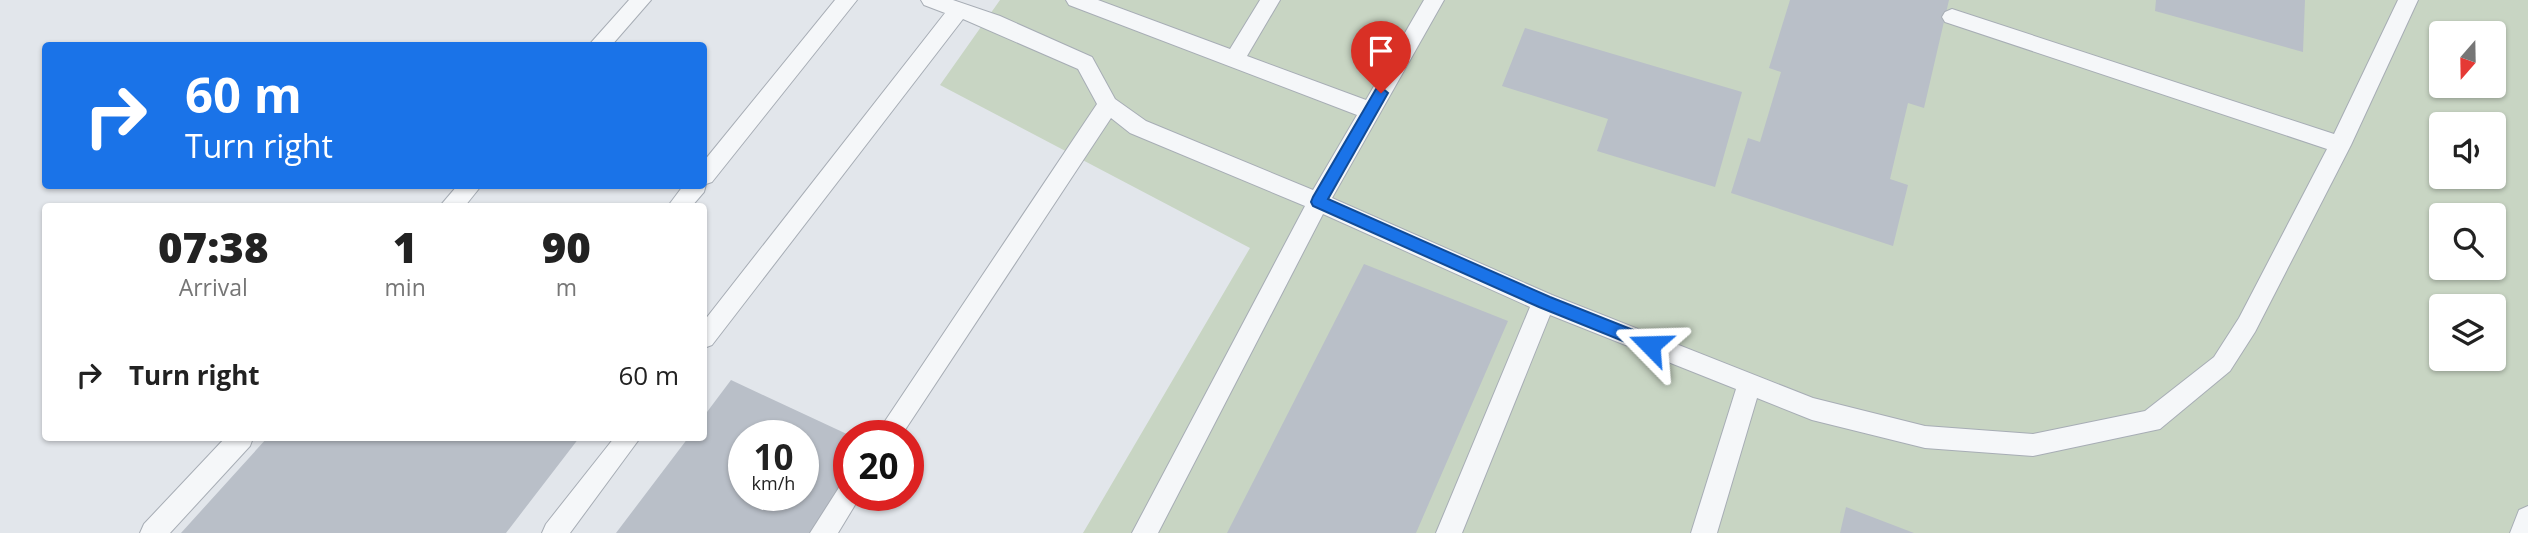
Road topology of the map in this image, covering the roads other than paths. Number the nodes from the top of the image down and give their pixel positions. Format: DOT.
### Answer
graph roads {
  1 [pos="641,0"];
  2 [pos="847,0"];
  3 [pos="931,0"];
  4 [pos="1270,0"];
  5 [pos="1434,0"];
  6 [pos="2408,0"];
  7 [pos="1083,1"];
  8 [pos="959,10"];
  9 [pos="1952,18"];
  10 [pos="602,42"];
  11 [pos="1235,59"];
  12 [pos="1108,105"];
  13 [pos="1371,111"];
  14 [pos="2340,145"];
  15 [pos="707,172"];
  16 [pos="467,189"];
  17 [pos="693,189"];
  18 [pos="1318,202"];
  19 [pos="454,203"];
  20 [pos="682,203"];
  21 [pos="1544,302"];
  22 [pos="707,334"];
  23 [pos="1749,384"];
  24 [pos="898,420"];
  25 [pos="238,441"];
  26 [pos="626,441"];
  27 [pos="838,511"];
  28 [pos="2528,518"];
  29 [pos="153,533"];
  30 [pos="555,533"];
  31 [pos="823,533"];
  32 [pos="1145,533"];
  33 [pos="1449,533"];
  34 [pos="1704,533"];
  35 [pos="2523,533"];
  1 -- 10 [label="lane"];
  2 -- 15 [label="lane"];
  3 -- 8 [label="lane"];
  4 -- 11 [label="lane"];
  5 -- 13 [label="lane"];
  6 -- 14 [label="lane"];
  7 -- 11 [label="lane"];
  8 -- 12 [label="lane"];
  8 -- 22 [label="lane"];
  9 -- 14 [label="lane"];
  11 -- 13 [label="lane"];
  12 -- 18 [label="lane"];
  12 -- 24 [label="lane"];
  13 -- 18 [label="lane"];
  14 -- 23 [label="lane"];
  16 -- 19 [label="lane"];
  17 -- 20 [label="lane"];
  18 -- 21 [label="lane"];
  18 -- 32 [label="lane"];
  21 -- 23 [label="lane"];
  21 -- 33 [label="lane"];
  23 -- 34 [label="lane"];
  25 -- 29 [label="lane"];
  26 -- 30 [label="lane"];
  27 -- 31 [label="lane"];
  28 -- 35 [label="lane"];
}
